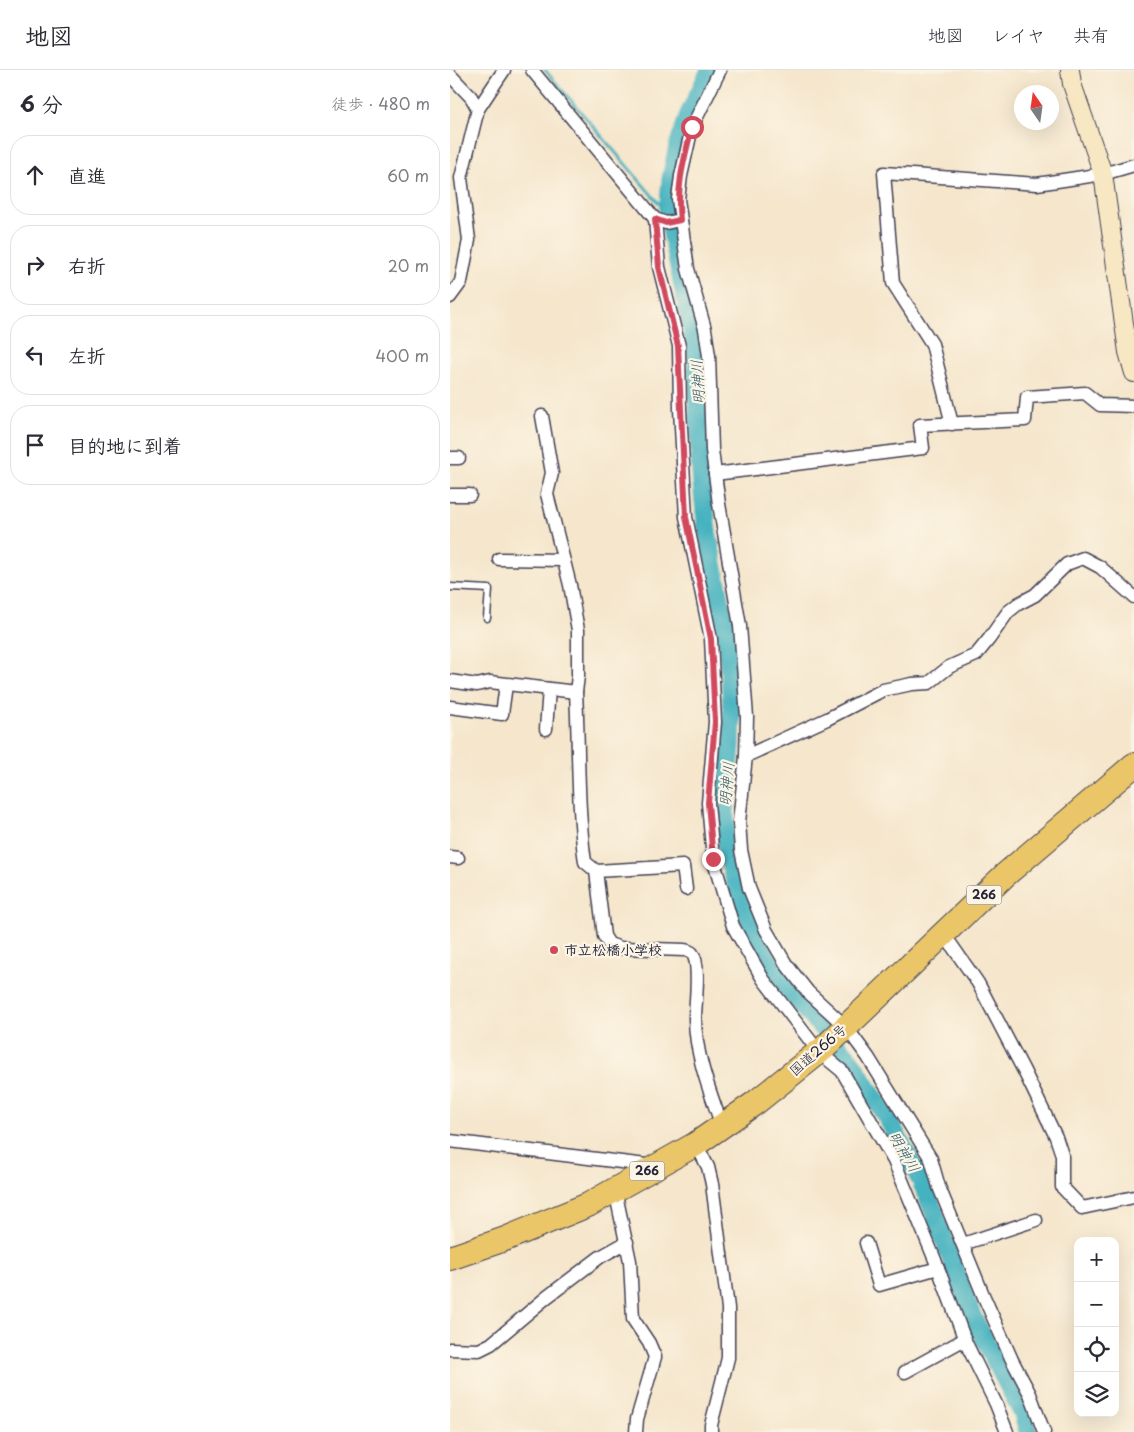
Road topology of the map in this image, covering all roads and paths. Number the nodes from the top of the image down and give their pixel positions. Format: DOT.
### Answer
graph roads {
  1 [pos="504,70"];
  2 [pos="532,70"];
  3 [pos="720,70"];
  4 [pos="1070,70"];
  5 [pos="450,75"];
  6 [pos="478,108"];
  7 [pos="1134,165"];
  8 [pos="1103,174"];
  9 [pos="669,221"];
  10 [pos="452,292"];
  11 [pos="1134,374"];
  12 [pos="1134,406"];
  13 [pos="542,416"];
  14 [pos="952,424"];
  15 [pos="715,474"];
  16 [pos="450,495"];
  17 [pos="470,495"];
  18 [pos="499,559"];
  19 [pos="563,560"];
  20 [pos="450,587"];
  21 [pos="1134,597"];
  22 [pos="487,618"];
  23 [pos="450,682"];
  24 [pos="506,684"];
  25 [pos="549,689"];
  26 [pos="576,692"];
  27 [pos="450,707"];
  28 [pos="546,729"];
  29 [pos="746,756"];
  30 [pos="1134,765"];
  31 [pos="596,871"];
  32 [pos="686,889"];
  33 [pos="943,933"];
  34 [pos="832,1040"];
  35 [pos="722,1126"];
  36 [pos="450,1141"];
  37 [pos="696,1144"];
  38 [pos="657,1166"];
  39 [pos="615,1190"];
  40 [pos="1134,1197"];
  41 [pos="1036,1220"];
  42 [pos="627,1242"];
  43 [pos="866,1242"];
  44 [pos="963,1244"];
  45 [pos="450,1258"];
  46 [pos="938,1268"];
  47 [pos="965,1339"];
  48 [pos="450,1350"];
  49 [pos="905,1372"];
  50 [pos="636,1432"];
  51 [pos="711,1432"];
  52 [pos="1007,1432"];
  53 [pos="1044,1432"];
  1 -- 6 [label="street"];
  2 -- 9 [label="street"];
  3 -- 9 [label="street"];
  4 -- 8 [label="street"];
  5 -- 6 [label="street"];
  6 -- 10 [label="street"];
  7 -- 8 [label="street"];
  8 -- 11 [label="street"];
  8 -- 14 [label="street"];
  9 -- 15 [label="street"];
  9 -- 34 [label="street"];
  12 -- 14 [label="street"];
  13 -- 19 [label="street"];
  14 -- 15 [label="street"];
  15 -- 29 [label="street"];
  16 -- 17 [label="street"];
  18 -- 19 [label="street"];
  19 -- 26 [label="street"];
  20 -- 22 [label="lane"];
  21 -- 29 [label="street"];
  23 -- 24 [label="street"];
  24 -- 25 [label="street"];
  24 -- 27 [label="street"];
  25 -- 26 [label="street"];
  25 -- 28 [label="street"];
  26 -- 31 [label="street"];
  29 -- 34 [label="street"];
  30 -- 33 [label="highway, 国道266号 / 266"];
  31 -- 32 [label="street"];
  31 -- 35 [label="street"];
  33 -- 34 [label="highway, 国道266号 / 266"];
  33 -- 40 [label="street"];
  34 -- 35 [label="highway, 国道266号 / 266"];
  34 -- 44 [label="street"];
  34 -- 46 [label="street"];
  35 -- 37 [label="highway, 国道266号 / 266"];
  36 -- 38 [label="street"];
  37 -- 38 [label="highway, 国道266号 / 266"];
  37 -- 51 [label="street"];
  38 -- 39 [label="highway, 国道266号 / 266"];
  39 -- 42 [label="street"];
  39 -- 45 [label="highway, 国道266号 / 266"];
  41 -- 44 [label="street"];
  42 -- 48 [label="street"];
  42 -- 50 [label="street"];
  43 -- 46 [label="street"];
  44 -- 53 [label="street"];
  46 -- 47 [label="street"];
  47 -- 49 [label="street"];
  47 -- 52 [label="street"];
}
